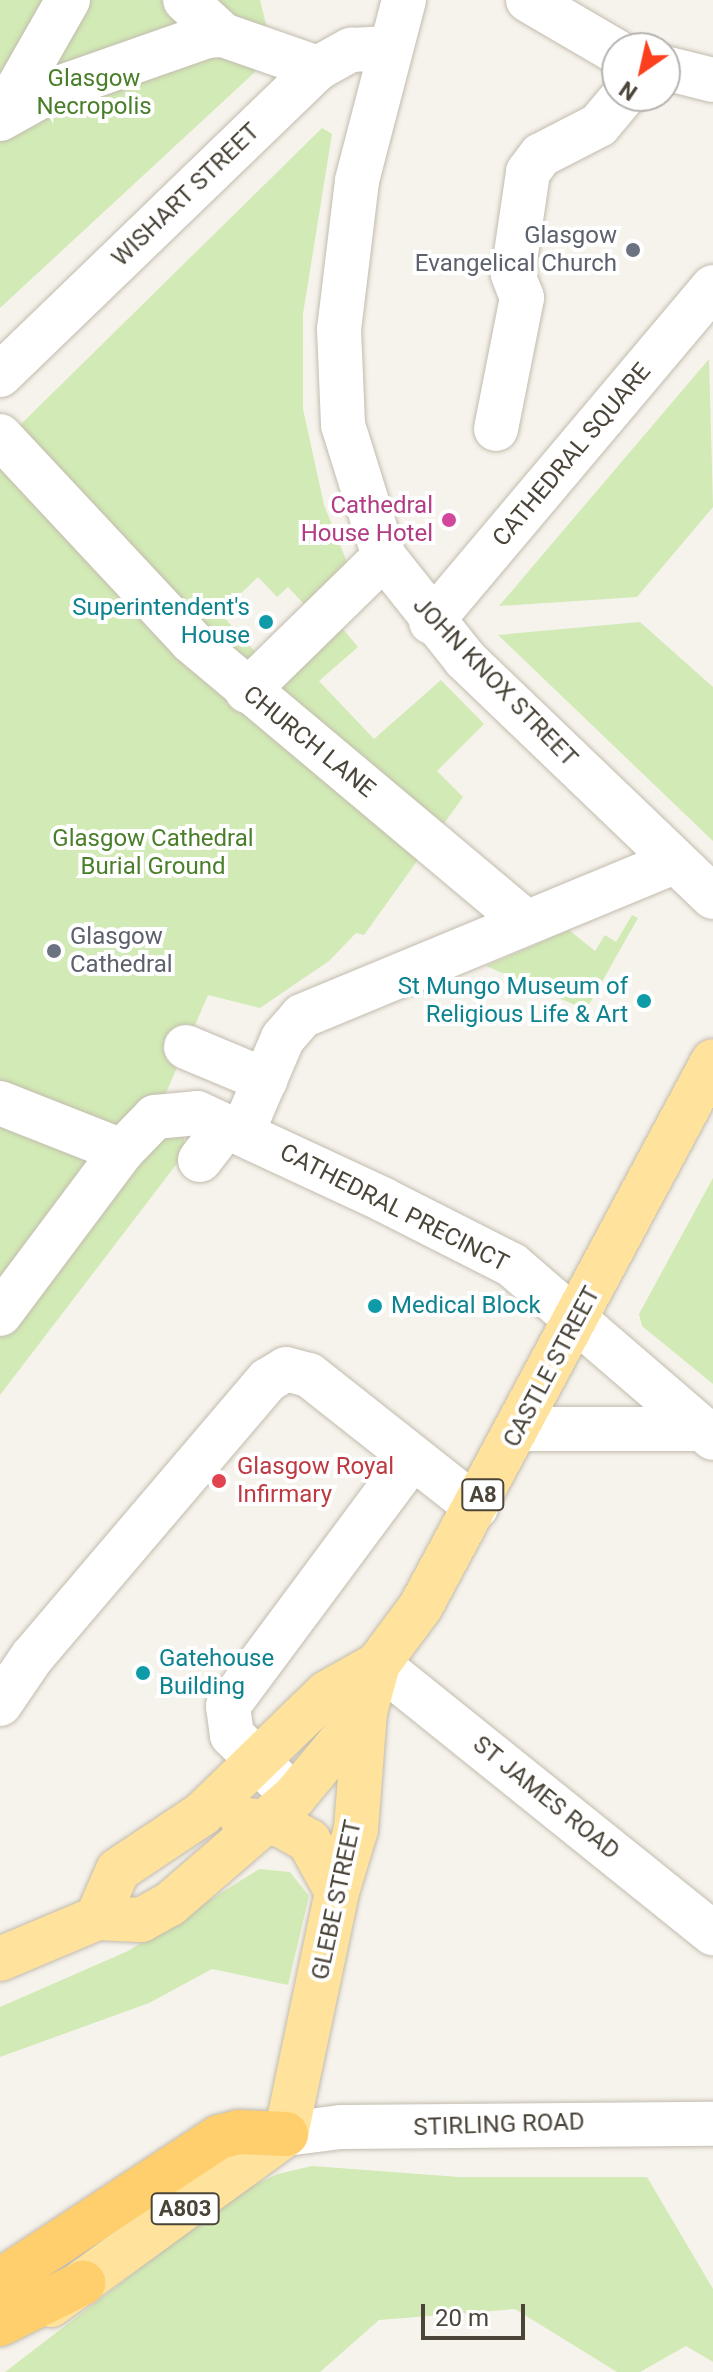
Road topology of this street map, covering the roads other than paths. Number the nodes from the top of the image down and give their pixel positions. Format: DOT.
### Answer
graph roads {
  1 [pos="68,0"];
  2 [pos="185,0"];
  3 [pos="404,0"];
  4 [pos="545,4"];
  5 [pos="223,35"];
  6 [pos="601,41"];
  7 [pos="388,48"];
  8 [pos="318,68"];
  9 [pos="681,72"];
  10 [pos="713,80"];
  11 [pos="610,112"];
  12 [pos="2,117"];
  13 [pos="713,287"];
  14 [pos="0,375"];
  15 [pos="496,429"];
  16 [pos="0,436"];
  17 [pos="384,557"];
  18 [pos="431,622"];
  19 [pos="247,691"];
  20 [pos="674,862"];
  21 [pos="713,897"];
  22 [pos="524,920"];
  23 [pos="186,1047"];
  24 [pos="713,1061"];
  25 [pos="265,1080"];
  26 [pos="0,1103"];
  27 [pos="234,1129"];
  28 [pos="122,1151"];
  29 [pos="200,1160"];
  30 [pos="0,1314"];
  31 [pos="578,1321"];
  32 [pos="519,1429"];
  33 [pos="707,1434"];
  34 [pos="412,1458"];
  35 [pos="476,1507"];
  36 [pos="378,1664"];
  37 [pos="0,1704"];
  38 [pos="365,1712"];
  39 [pos="257,1763"];
  40 [pos="280,1809"];
  41 [pos="202,1814"];
  42 [pos="337,1892"];
  43 [pos="97,1918"];
  44 [pos="713,1933"];
  45 [pos="0,1959"];
  46 [pos="713,2124"];
  47 [pos="286,2134"];
  48 [pos="0,2281"];
  49 [pos="83,2283"];
  50 [pos="0,2324"];
  51 [pos="0,2341"];
  1 -- 12 [label="street"];
  2 -- 5 [label="street"];
  3 -- 7 [label="street, JOHN KNOX STREET"];
  4 -- 6 [label="street"];
  5 -- 8 [label="street"];
  5 -- 12 [label="street"];
  7 -- 8 [label="street, WISHART STREET"];
  7 -- 17 [label="street, JOHN KNOX STREET"];
  8 -- 14 [label="street, WISHART STREET"];
  9 -- 10 [label="street"];
  11 -- 15 [label="street"];
  13 -- 18 [label="street, CATHEDRAL SQUARE"];
  16 -- 19 [label="street, CHURCH LANE"];
  17 -- 18 [label="street, JOHN KNOX STREET"];
  17 -- 19 [label="street"];
  18 -- 20 [label="street, JOHN KNOX STREET"];
  19 -- 22 [label="street, CHURCH LANE"];
  20 -- 21 [label="street, JOHN KNOX STREET"];
  20 -- 22 [label="street"];
  22 -- 25 [label="street"];
  23 -- 25 [label="street"];
  24 -- 31 [label="main road, CASTLE STREET / A8"];
  25 -- 27 [label="street"];
  26 -- 28 [label="street"];
  27 -- 28 [label="street, CATHEDRAL PRECINCT"];
  27 -- 29 [label="street"];
  27 -- 31 [label="street, CATHEDRAL PRECINCT"];
  28 -- 30 [label="street, CATHEDRAL PRECINCT"];
  31 -- 32 [label="main road, CASTLE STREET / A8"];
  31 -- 33 [label="street, CATHEDRAL PRECINCT"];
  32 -- 33 [label="street"];
  32 -- 35 [label="main road, CASTLE STREET / A8"];
  34 -- 35 [label="street"];
  34 -- 37 [label="street"];
  34 -- 39 [label="street"];
  35 -- 36 [label="main road, CASTLE STREET / A8"];
  36 -- 38 [label="main road, GLEBE STREET"];
  36 -- 39 [label="main road, CASTLE STREET / A8"];
  36 -- 44 [label="street, ST JAMES ROAD"];
  38 -- 40 [label="main road"];
  38 -- 42 [label="main road, GLEBE STREET"];
  39 -- 40 [label="street"];
  39 -- 41 [label="main road, CASTLE STREET / A8"];
  40 -- 41 [label="main road"];
  40 -- 42 [label="main road"];
  40 -- 43 [label="main road"];
  41 -- 43 [label="main road, CASTLE STREET / A8"];
  42 -- 47 [label="main road, GLEBE STREET"];
  43 -- 45 [label="main road"];
  46 -- 47 [label="street, STIRLING ROAD"];
  47 -- 48 [label="highway"];
  47 -- 49 [label="main road, A803"];
  49 -- 50 [label="highway"];
  49 -- 51 [label="main road, A803"];
}
